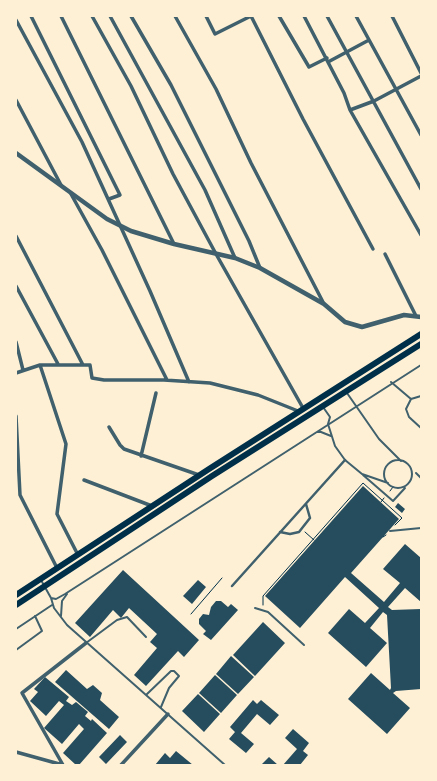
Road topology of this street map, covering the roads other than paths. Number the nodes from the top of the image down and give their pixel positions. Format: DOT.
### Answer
graph roads {
  1 [pos="31,16"];
  2 [pos="61,16"];
  3 [pos="92,16"];
  4 [pos="110,16"];
  5 [pos="132,16"];
  6 [pos="174,16"];
  7 [pos="206,16"];
  8 [pos="251,16"];
  9 [pos="279,16"];
  10 [pos="304,16"];
  11 [pos="327,16"];
  12 [pos="356,16"];
  13 [pos="392,16"];
  14 [pos="16,20"];
  15 [pos="369,40"];
  16 [pos="346,53"];
  17 [pos="328,60"];
  18 [pos="421,74"];
  19 [pos="395,89"];
  20 [pos="16,100"];
  21 [pos="374,101"];
  22 [pos="350,110"];
  23 [pos="421,135"];
  24 [pos="16,153"];
  25 [pos="61,186"];
  26 [pos="421,189"];
  27 [pos="70,192"];
  28 [pos="109,199"];
  29 [pos="121,226"];
  30 [pos="421,235"];
  31 [pos="16,236"];
  32 [pos="174,244"];
  33 [pos="373,249"];
  34 [pos="216,254"];
  35 [pos="385,254"];
  36 [pos="235,258"];
  37 [pos="260,268"];
  38 [pos="16,286"];
  39 [pos="324,304"];
  40 [pos="418,317"];
  41 [pos="421,334"];
  42 [pos="16,342"];
  43 [pos="421,344"];
  44 [pos="58,364"];
  45 [pos="40,365"];
  46 [pos="83,365"];
  47 [pos="421,365"];
  48 [pos="23,370"];
  49 [pos="16,373"];
  50 [pos="167,380"];
  51 [pos="189,382"];
  52 [pos="391,382"];
  53 [pos="345,391"];
  54 [pos="156,394"];
  55 [pos="421,396"];
  56 [pos="411,399"];
  57 [pos="322,406"];
  58 [pos="354,407"];
  59 [pos="301,410"];
  60 [pos="16,416"];
  61 [pos="328,424"];
  62 [pos="109,427"];
  63 [pos="421,428"];
  64 [pos="316,433"];
  65 [pos="332,436"];
  66 [pos="141,456"];
  67 [pos="345,460"];
  68 [pos="401,461"];
  69 [pos="17,469"];
  70 [pos="362,474"];
  71 [pos="416,474"];
  72 [pos="199,475"];
  73 [pos="421,478"];
  74 [pos="84,480"];
  75 [pos="388,483"];
  76 [pos="407,485"];
  77 [pos="306,504"];
  78 [pos="152,506"];
  79 [pos="421,528"];
  80 [pos="390,531"];
  81 [pos="280,532"];
  82 [pos="78,555"];
  83 [pos="57,568"];
  84 [pos="41,579"];
  85 [pos="45,586"];
  86 [pos="232,586"];
  87 [pos="69,592"];
  88 [pos="16,595"];
  89 [pos="51,598"];
  90 [pos="52,604"];
  91 [pos="16,605"];
  92 [pos="255,608"];
  93 [pos="35,616"];
  94 [pos="61,618"];
  95 [pos="16,629"];
  96 [pos="146,637"];
  97 [pos="86,643"];
  98 [pos="304,645"];
  99 [pos="16,650"];
  100 [pos="146,695"];
  101 [pos="161,707"];
  102 [pos="168,714"];
  103 [pos="16,752"];
  104 [pos="63,765"];
  105 [pos="121,765"];
  106 [pos="225,765"];
  1 -- 28 [label="street"];
  2 -- 32 [label="street"];
  3 -- 34 [label="street"];
  4 -- 36 [label="street"];
  5 -- 37 [label="street"];
  6 -- 39 [label="street"];
  7 -- 8 [label="street"];
  8 -- 33 [label="street"];
  9 -- 17 [label="street"];
  10 -- 17 [label="street"];
  11 -- 16 [label="street"];
  12 -- 15 [label="street"];
  13 -- 18 [label="street"];
  14 -- 28 [label="street"];
  15 -- 16 [label="street"];
  15 -- 19 [label="street"];
  16 -- 17 [label="street"];
  16 -- 21 [label="street"];
  17 -- 22 [label="street"];
  18 -- 19 [label="street"];
  19 -- 21 [label="street"];
  19 -- 23 [label="street"];
  20 -- 25 [label="street"];
  21 -- 22 [label="street"];
  21 -- 26 [label="street"];
  22 -- 30 [label="street"];
  24 -- 25 [label="street"];
  25 -- 27 [label="street"];
  27 -- 29 [label="street"];
  27 -- 50 [label="street"];
  28 -- 29 [label="street"];
  29 -- 32 [label="street"];
  29 -- 51 [label="street"];
  31 -- 46 [label="street"];
  32 -- 34 [label="street"];
  34 -- 36 [label="street"];
  34 -- 59 [label="street"];
  35 -- 40 [label="street"];
  36 -- 37 [label="street"];
  37 -- 39 [label="street"];
  38 -- 44 [label="street"];
  39 -- 40 [label="street"];
  41 -- 59 [label="highway"];
  42 -- 48 [label="street"];
  43 -- 53 [label="highway"];
  44 -- 45 [label="street"];
  44 -- 46 [label="street"];
  45 -- 48 [label="street"];
  45 -- 82 [label="street"];
  46 -- 50 [label="street"];
  47 -- 52 [label="lane"];
  48 -- 49 [label="street"];
  50 -- 51 [label="street"];
  51 -- 59 [label="street"];
  52 -- 56 [label="lane"];
  52 -- 58 [label="lane"];
  53 -- 57 [label="highway"];
  53 -- 58 [label="lane"];
  54 -- 66 [label="street"];
  55 -- 56 [label="lane"];
  56 -- 63 [label="lane"];
  57 -- 61 [label="lane"];
  57 -- 85 [label="highway"];
  58 -- 61 [label="lane"];
  58 -- 68 [label="lane"];
  59 -- 72 [label="highway"];
  60 -- 69 [label="street"];
  61 -- 64 [label="lane"];
  61 -- 65 [label="lane"];
  62 -- 66 [label="street"];
  64 -- 65 [label="lane"];
  64 -- 87 [label="lane"];
  65 -- 67 [label="lane"];
  66 -- 72 [label="street"];
  67 -- 70 [label="lane"];
  67 -- 77 [label="street"];
  68 -- 75 [label="lane"];
  68 -- 76 [label="lane"];
  69 -- 83 [label="street"];
  70 -- 75 [label="lane"];
  70 -- 76 [label="lane"];
  71 -- 73 [label="lane"];
  72 -- 78 [label="highway"];
  74 -- 78 [label="street"];
  75 -- 76 [label="lane"];
  77 -- 81 [label="street"];
  77 -- 81 [label="street"];
  78 -- 82 [label="highway"];
  79 -- 80 [label="lane"];
  81 -- 86 [label="street"];
  82 -- 83 [label="highway"];
  83 -- 84 [label="highway"];
  84 -- 85 [label="lane"];
  84 -- 88 [label="highway"];
  85 -- 89 [label="lane"];
  85 -- 91 [label="highway"];
  87 -- 89 [label="lane"];
  87 -- 94 [label="lane"];
  89 -- 90 [label="lane"];
  90 -- 93 [label="lane"];
  90 -- 94 [label="lane"];
  92 -- 98 [label="lane"];
  93 -- 95 [label="lane"];
  93 -- 99 [label="lane"];
  94 -- 97 [label="lane"];
  96 -- 97 [label="lane"];
  97 -- 100 [label="lane"];
  97 -- 104 [label="street"];
  100 -- 101 [label="lane"];
  100 -- 101 [label="lane"];
  101 -- 102 [label="lane"];
  102 -- 105 [label="street"];
  102 -- 106 [label="lane"];
  103 -- 104 [label="street"];
}
